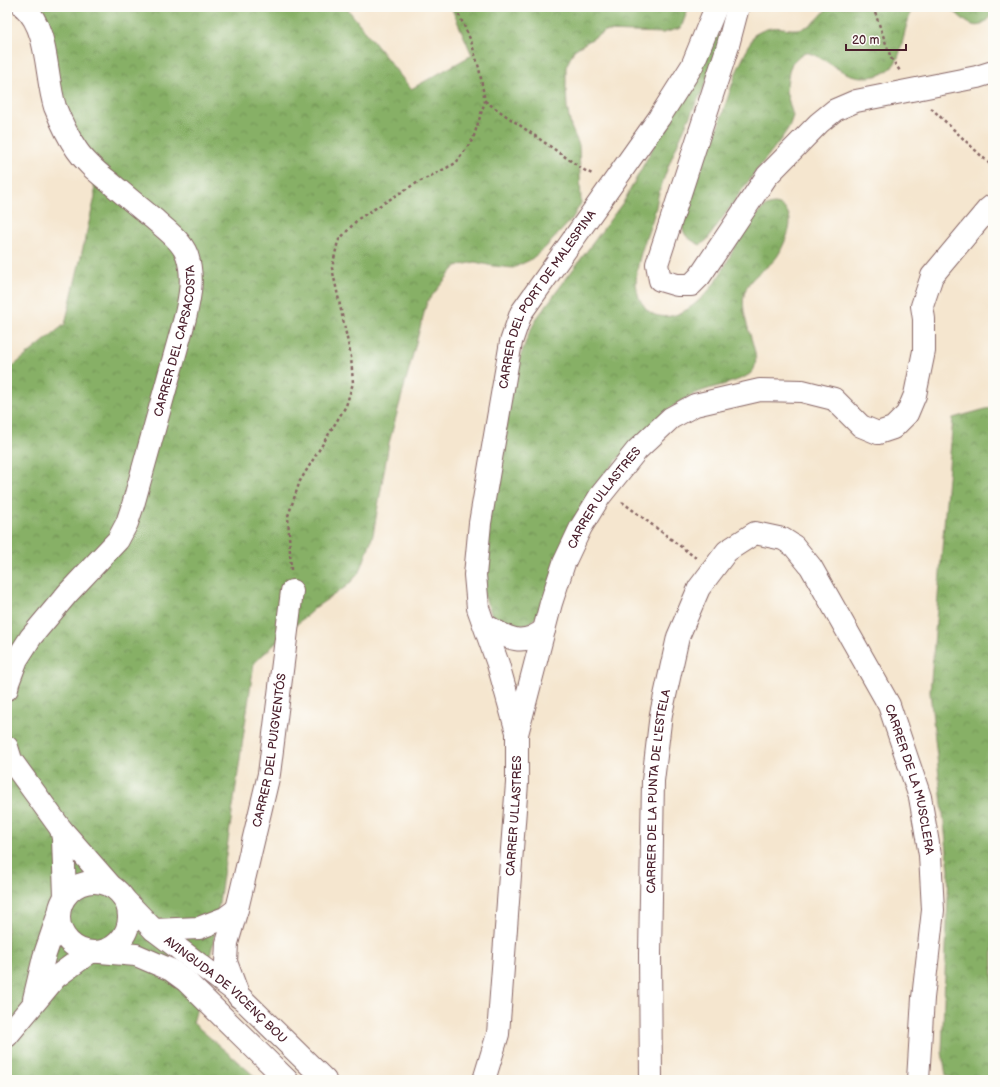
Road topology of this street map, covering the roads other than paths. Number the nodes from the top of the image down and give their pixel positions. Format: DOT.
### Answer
graph roads {
  1 [pos="24,7"];
  2 [pos="716,7"];
  3 [pos="738,7"];
  4 [pos="993,72"];
  5 [pos="993,205"];
  6 [pos="755,533"];
  7 [pos="292,591"];
  8 [pos="484,625"];
  9 [pos="544,630"];
  10 [pos="7,689"];
  11 [pos="517,734"];
  12 [pos="7,747"];
  13 [pos="61,829"];
  14 [pos="118,893"];
  15 [pos="62,906"];
  16 [pos="237,909"];
  17 [pos="154,930"];
  18 [pos="94,952"];
  19 [pos="239,997"];
  20 [pos="32,1006"];
  21 [pos="7,1036"];
  22 [pos="287,1080"];
  23 [pos="324,1080"];
  24 [pos="484,1080"];
  25 [pos="651,1080"];
  26 [pos="918,1080"];
  1 -- 10 [label="street, CARRER DEL CAPSACOSTA"];
  2 -- 8 [label="street, CARRER DEL PORT DE MALESPINA"];
  3 -- 4 [label="street"];
  5 -- 9 [label="street, CARRER ULLASTRES"];
  6 -- 25 [label="street, CARRER DE LA PUNTA DE L'ESTELA"];
  6 -- 26 [label="street, CARRER DE LA MUSCLERA"];
  7 -- 16 [label="street, CARRER DEL PUIGVENTÓS"];
  8 -- 9 [label="street"];
  8 -- 11 [label="street, CARRER DEL PORT DE MALESPINA"];
  9 -- 11 [label="street, CARRER ULLASTRES"];
  11 -- 24 [label="street, CARRER ULLASTRES"];
  12 -- 13 [label="street"];
  13 -- 14 [label="street"];
  13 -- 15 [label="street"];
  14 -- 15 [label="street"];
  14 -- 17 [label="street, AVINGUDA DE VICENÇ BOU"];
  14 -- 18 [label="street"];
  15 -- 18 [label="street"];
  15 -- 20 [label="street"];
  16 -- 17 [label="street"];
  16 -- 19 [label="street, CARRER DEL PUIGVENTÓS"];
  17 -- 19 [label="street, AVINGUDA DE VICENÇ BOU"];
  18 -- 20 [label="street"];
  18 -- 22 [label="street, AVINGUDA DE VICENÇ BOU"];
  19 -- 23 [label="street, AVINGUDA DE VICENÇ BOU"];
  20 -- 21 [label="street"];
}
